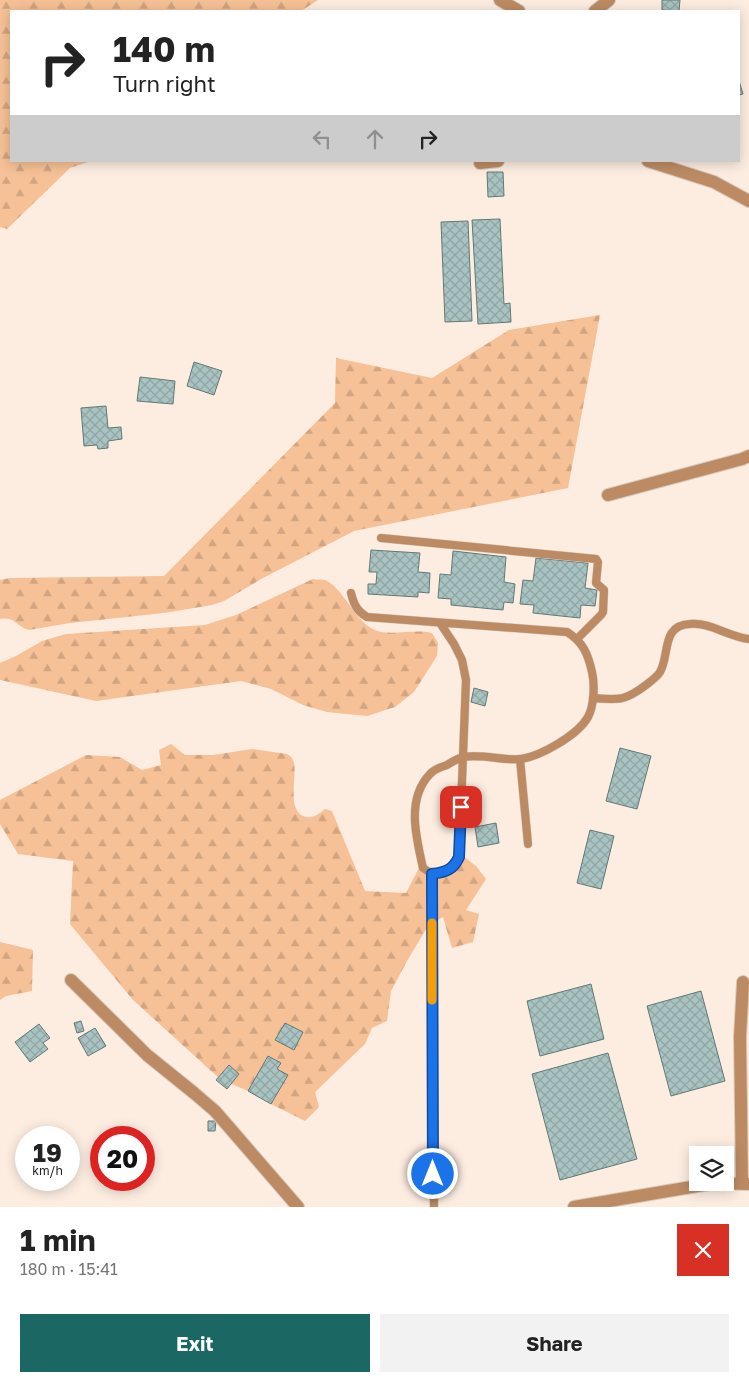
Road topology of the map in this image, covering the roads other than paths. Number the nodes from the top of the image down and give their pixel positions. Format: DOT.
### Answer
graph roads {
  1 [pos="500,0"];
  2 [pos="609,0"];
  3 [pos="517,10"];
  4 [pos="596,10"];
  5 [pos="489,162"];
  6 [pos="651,162"];
  7 [pos="480,163"];
  8 [pos="749,201"];
  9 [pos="749,456"];
  10 [pos="608,495"];
  11 [pos="381,538"];
  12 [pos="351,593"];
  13 [pos="440,623"];
  14 [pos="577,639"];
  15 [pos="749,639"];
  16 [pos="593,698"];
  17 [pos="463,757"];
  18 [pos="520,759"];
  19 [pos="528,844"];
  20 [pos="432,874"];
  21 [pos="71,980"];
  22 [pos="744,982"];
  23 [pos="745,1184"];
  24 [pos="298,1207"];
  25 [pos="434,1207"];
  26 [pos="574,1207"];
  1 -- 3 [label="street"];
  2 -- 4 [label="street"];
  5 -- 7 [label="street"];
  6 -- 8 [label="street"];
  9 -- 10 [label="street"];
  11 -- 14 [label="lane"];
  12 -- 13 [label="lane"];
  13 -- 14 [label="lane"];
  13 -- 17 [label="lane"];
  14 -- 16 [label="lane"];
  15 -- 16 [label="lane"];
  16 -- 18 [label="lane"];
  17 -- 18 [label="lane"];
  17 -- 20 [label="lane"];
  17 -- 20 [label="lane"];
  18 -- 19 [label="lane"];
  20 -- 25 [label="lane"];
  21 -- 24 [label="street"];
  22 -- 23 [label="street"];
  23 -- 26 [label="street"];
}
